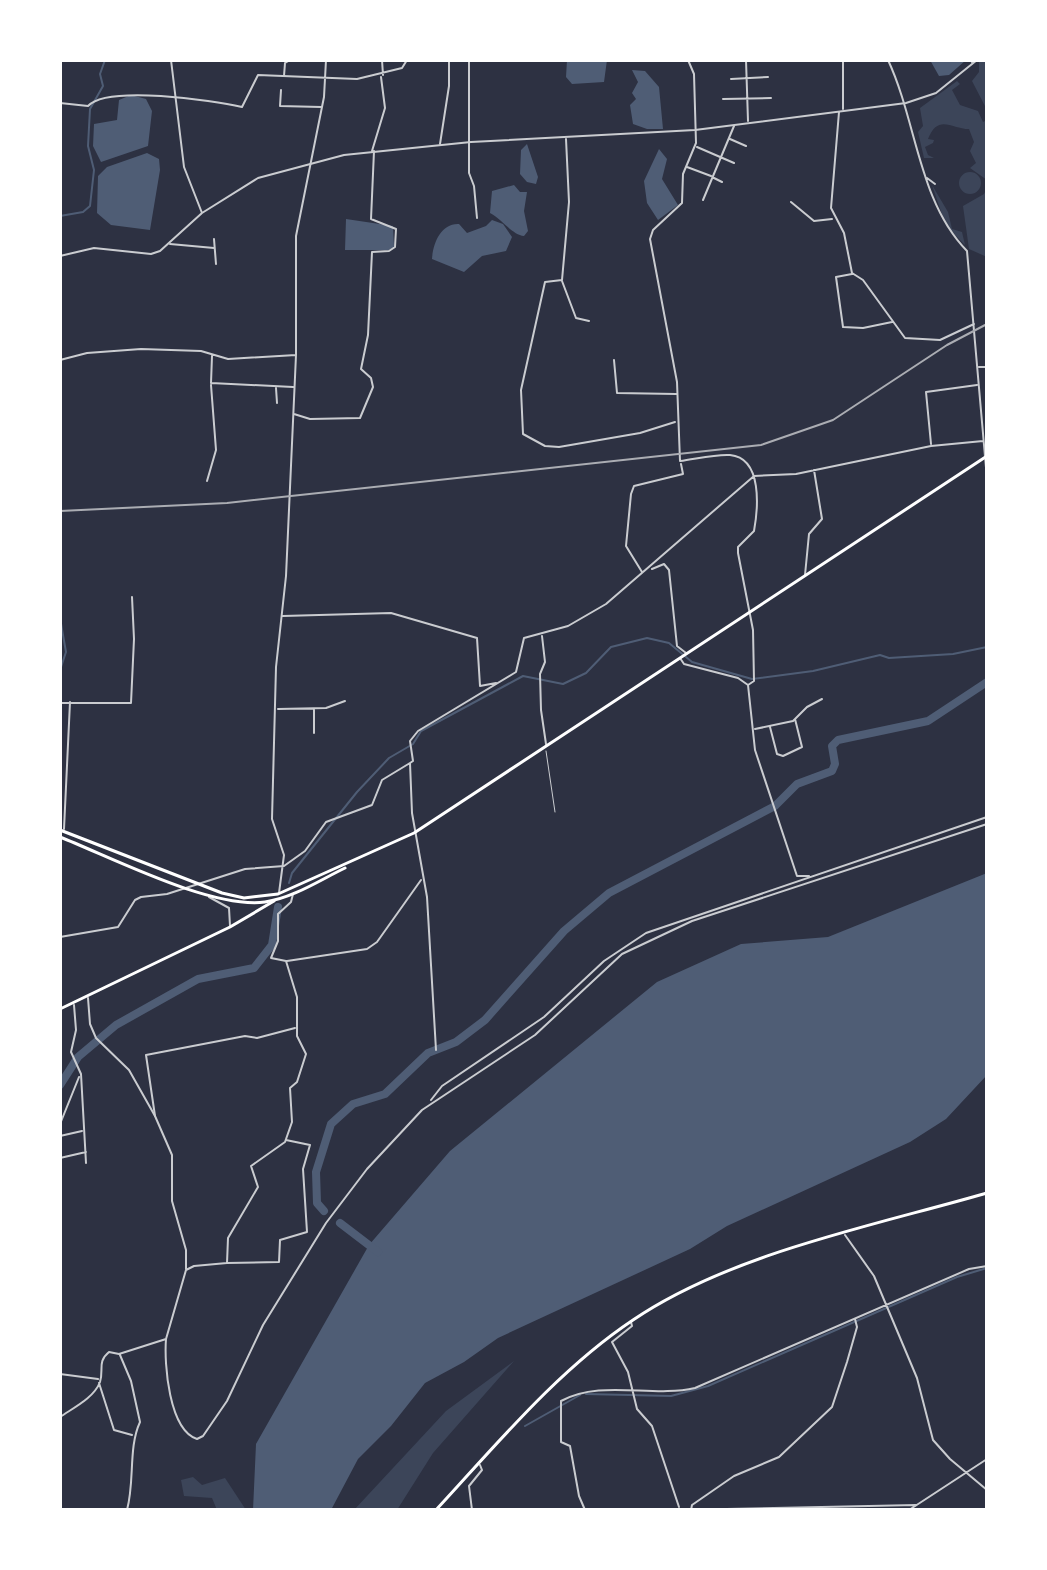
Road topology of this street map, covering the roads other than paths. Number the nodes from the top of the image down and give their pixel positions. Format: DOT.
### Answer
graph roads {
  1 [pos="171,60"];
  2 [pos="290,60"];
  3 [pos="382,60"];
  4 [pos="407,60"];
  5 [pos="449,60"];
  6 [pos="469,60"];
  7 [pos="688,60"];
  8 [pos="746,60"];
  9 [pos="843,60"];
  10 [pos="888,60"];
  11 [pos="325,61"];
  12 [pos="974,61"];
  13 [pos="325,74"];
  14 [pos="382,75"];
  15 [pos="284,77"];
  16 [pos="768,77"];
  17 [pos="746,78"];
  18 [pos="731,79"];
  19 [pos="281,90"];
  20 [pos="174,98"];
  21 [pos="771,98"];
  22 [pos="723,99"];
  23 [pos="747,99"];
  24 [pos="60,103"];
  25 [pos="906,103"];
  26 [pos="321,107"];
  27 [pos="841,110"];
  28 [pos="748,123"];
  29 [pos="734,125"];
  30 [pos="695,130"];
  31 [pos="566,137"];
  32 [pos="729,139"];
  33 [pos="471,142"];
  34 [pos="440,145"];
  35 [pos="746,146"];
  36 [pos="695,147"];
  37 [pos="373,151"];
  38 [pos="720,157"];
  39 [pos="734,163"];
  40 [pos="312,165"];
  41 [pos="686,167"];
  42 [pos="712,177"];
  43 [pos="926,178"];
  44 [pos="722,182"];
  45 [pos="935,184"];
  46 [pos="705,194"];
  47 [pos="713,198"];
  48 [pos="703,200"];
  49 [pos="791,202"];
  50 [pos="202,213"];
  51 [pos="477,218"];
  52 [pos="834,219"];
  53 [pos="214,239"];
  54 [pos="170,244"];
  55 [pos="214,248"];
  56 [pos="60,256"];
  57 [pos="216,264"];
  58 [pos="853,274"];
  59 [pos="562,280"];
  60 [pos="589,321"];
  61 [pos="892,322"];
  62 [pos="974,324"];
  63 [pos="212,354"];
  64 [pos="296,355"];
  65 [pos="60,360"];
  66 [pos="614,360"];
  67 [pos="978,367"];
  68 [pos="987,367"];
  69 [pos="211,383"];
  70 [pos="979,385"];
  71 [pos="276,387"];
  72 [pos="295,387"];
  73 [pos="677,395"];
  74 [pos="277,403"];
  75 [pos="293,414"];
  76 [pos="676,422"];
  77 [pos="983,441"];
  78 [pos="931,446"];
  79 [pos="986,457"];
  80 [pos="680,460"];
  81 [pos="814,470"];
  82 [pos="754,476"];
  83 [pos="987,479"];
  84 [pos="207,481"];
  85 [pos="649,568"];
  86 [pos="643,573"];
  87 [pos="805,576"];
  88 [pos="132,597"];
  89 [pos="748,614"];
  90 [pos="282,616"];
  91 [pos="543,635"];
  92 [pos="684,656"];
  93 [pos="500,682"];
  94 [pos="748,685"];
  95 [pos="822,699"];
  96 [pos="345,701"];
  97 [pos="70,702"];
  98 [pos="60,703"];
  99 [pos="277,709"];
  100 [pos="314,709"];
  101 [pos="795,719"];
  102 [pos="770,727"];
  103 [pos="754,730"];
  104 [pos="314,733"];
  105 [pos="546,748"];
  106 [pos="410,763"];
  107 [pos="555,812"];
  108 [pos="987,817"];
  109 [pos="987,824"];
  110 [pos="62,830"];
  111 [pos="60,837"];
  112 [pos="362,859"];
  113 [pos="284,866"];
  114 [pos="814,876"];
  115 [pos="421,879"];
  116 [pos="187,887"];
  117 [pos="196,887"];
  118 [pos="293,893"];
  119 [pos="278,894"];
  120 [pos="275,900"];
  121 [pos="230,927"];
  122 [pos="60,937"];
  123 [pos="286,961"];
  124 [pos="88,998"];
  125 [pos="74,1005"];
  126 [pos="60,1009"];
  127 [pos="298,1028"];
  128 [pos="436,1048"];
  129 [pos="81,1074"];
  130 [pos="431,1101"];
  131 [pos="155,1116"];
  132 [pos="60,1124"];
  133 [pos="84,1131"];
  134 [pos="60,1136"];
  135 [pos="286,1139"];
  136 [pos="86,1152"];
  137 [pos="60,1158"];
  138 [pos="86,1163"];
  139 [pos="987,1193"];
  140 [pos="845,1235"];
  141 [pos="227,1263"];
  142 [pos="987,1266"];
  143 [pos="186,1270"];
  144 [pos="885,1307"];
  145 [pos="856,1320"];
  146 [pos="631,1321"];
  147 [pos="166,1339"];
  148 [pos="119,1354"];
  149 [pos="60,1374"];
  150 [pos="100,1381"];
  151 [pos="634,1394"];
  152 [pos="60,1417"];
  153 [pos="133,1436"];
  154 [pos="987,1459"];
  155 [pos="480,1464"];
  156 [pos="965,1473"];
  157 [pos="987,1490"];
  158 [pos="916,1505"];
  159 [pos="691,1509"];
  160 [pos="127,1510"];
  161 [pos="436,1510"];
  162 [pos="472,1510"];
  163 [pos="585,1510"];
  164 [pos="678,1510"];
  165 [pos="909,1510"];
  1 -- 20 [label="street"];
  2 -- 15 [label="street"];
  3 -- 14 [label="street"];
  4 -- 14 [label="street"];
  5 -- 34 [label="street"];
  6 -- 33 [label="street"];
  7 -- 30 [label="street"];
  8 -- 17 [label="street"];
  9 -- 27 [label="street"];
  10 -- 25 [label="street"];
  11 -- 13 [label="street"];
  12 -- 25 [label="street"];
  13 -- 14 [label="street"];
  13 -- 15 [label="street"];
  13 -- 26 [label="street"];
  14 -- 37 [label="street"];
  15 -- 20 [label="street"];
  16 -- 17 [label="street"];
  17 -- 18 [label="street"];
  17 -- 23 [label="street"];
  19 -- 26 [label="street"];
  20 -- 24 [label="street"];
  20 -- 50 [label="street"];
  21 -- 23 [label="street"];
  22 -- 23 [label="street"];
  23 -- 28 [label="street"];
  25 -- 27 [label="street"];
  25 -- 43 [label="street"];
  26 -- 40 [label="street"];
  27 -- 28 [label="street"];
  27 -- 52 [label="street"];
  28 -- 29 [label="street"];
  29 -- 30 [label="street"];
  29 -- 32 [label="street"];
  30 -- 31 [label="street"];
  30 -- 36 [label="street"];
  31 -- 33 [label="street"];
  31 -- 59 [label="street"];
  32 -- 35 [label="street"];
  32 -- 38 [label="street"];
  33 -- 34 [label="street"];
  33 -- 51 [label="street"];
  34 -- 37 [label="street"];
  36 -- 38 [label="street"];
  36 -- 41 [label="street"];
  37 -- 40 [label="street"];
  37 -- 75 [label="street"];
  38 -- 39 [label="street"];
  38 -- 42 [label="street"];
  40 -- 50 [label="street"];
  40 -- 64 [label="street"];
  41 -- 42 [label="street"];
  41 -- 73 [label="street"];
  42 -- 44 [label="street"];
  42 -- 46 [label="street"];
  43 -- 45 [label="street"];
  43 -- 62 [label="street"];
  46 -- 47 [label="street"];
  46 -- 48 [label="street"];
  49 -- 52 [label="street"];
  50 -- 54 [label="street"];
  52 -- 58 [label="street"];
  53 -- 55 [label="street"];
  54 -- 55 [label="street"];
  54 -- 56 [label="street"];
  55 -- 57 [label="street"];
  58 -- 61 [label="street"];
  58 -- 61 [label="street"];
  59 -- 60 [label="street"];
  59 -- 76 [label="street"];
  61 -- 62 [label="street"];
  62 -- 67 [label="street"];
  63 -- 64 [label="street"];
  63 -- 65 [label="street"];
  63 -- 69 [label="street"];
  64 -- 72 [label="street"];
  66 -- 73 [label="street"];
  67 -- 68 [label="street"];
  67 -- 70 [label="street"];
  69 -- 71 [label="street"];
  69 -- 84 [label="street"];
  70 -- 77 [label="street"];
  70 -- 78 [label="street"];
  71 -- 72 [label="street"];
  71 -- 74 [label="street"];
  72 -- 75 [label="street"];
  73 -- 76 [label="street"];
  75 -- 90 [label="street"];
  76 -- 80 [label="street"];
  77 -- 78 [label="street"];
  77 -- 79 [label="street"];
  78 -- 81 [label="street"];
  79 -- 83 [label="street"];
  79 -- 87 [label="main road"];
  80 -- 82 [label="street"];
  80 -- 86 [label="street"];
  81 -- 82 [label="street"];
  81 -- 87 [label="street"];
  82 -- 85 [label="street"];
  82 -- 89 [label="street"];
  85 -- 86 [label="street"];
  85 -- 92 [label="street"];
  86 -- 91 [label="street"];
  87 -- 89 [label="main road"];
  88 -- 97 [label="street"];
  89 -- 92 [label="main road"];
  89 -- 94 [label="street"];
  90 -- 93 [label="street"];
  90 -- 99 [label="street"];
  91 -- 93 [label="street"];
  91 -- 105 [label="street"];
  92 -- 94 [label="street"];
  92 -- 105 [label="main road"];
  93 -- 106 [label="street"];
  94 -- 103 [label="street"];
  95 -- 101 [label="street"];
  96 -- 100 [label="street"];
  97 -- 98 [label="street"];
  97 -- 110 [label="street"];
  99 -- 100 [label="street"];
  99 -- 113 [label="street"];
  100 -- 104 [label="street"];
  101 -- 102 [label="street"];
  101 -- 102 [label="street"];
  102 -- 103 [label="street"];
  103 -- 114 [label="street"];
  105 -- 107 [label="lane"];
  105 -- 112 [label="main road"];
  106 -- 113 [label="street"];
  106 -- 115 [label="street"];
  108 -- 114 [label="street"];
  109 -- 130 [label="street"];
  110 -- 117 [label="main road"];
  111 -- 116 [label="main road"];
  112 -- 118 [label="main road"];
  112 -- 119 [label="main road"];
  113 -- 117 [label="street"];
  113 -- 119 [label="street"];
  114 -- 130 [label="street"];
  115 -- 123 [label="street"];
  115 -- 128 [label="street"];
  116 -- 117 [label="main road"];
  116 -- 122 [label="street"];
  117 -- 119 [label="main road"];
  117 -- 120 [label="main road"];
  117 -- 121 [label="street"];
  118 -- 120 [label="main road"];
  118 -- 123 [label="street"];
  119 -- 120 [label="main road"];
  120 -- 121 [label="main road"];
  121 -- 124 [label="main road"];
  123 -- 127 [label="street"];
  124 -- 125 [label="main road"];
  124 -- 131 [label="street"];
  125 -- 126 [label="main road"];
  125 -- 129 [label="street"];
  127 -- 131 [label="street"];
  127 -- 135 [label="street"];
  129 -- 132 [label="street"];
  129 -- 133 [label="street"];
  130 -- 147 [label="street"];
  131 -- 143 [label="street"];
  133 -- 134 [label="street"];
  133 -- 136 [label="street"];
  135 -- 141 [label="street"];
  135 -- 141 [label="street"];
  136 -- 137 [label="street"];
  136 -- 138 [label="street"];
  139 -- 140 [label="main road"];
  140 -- 144 [label="street"];
  140 -- 146 [label="main road"];
  141 -- 143 [label="street"];
  142 -- 144 [label="street"];
  143 -- 147 [label="street"];
  144 -- 145 [label="street"];
  144 -- 156 [label="street"];
  145 -- 151 [label="street"];
  145 -- 159 [label="street"];
  146 -- 151 [label="street"];
  146 -- 155 [label="main road"];
  147 -- 148 [label="street"];
  148 -- 150 [label="street"];
  148 -- 153 [label="street"];
  149 -- 150 [label="street"];
  150 -- 152 [label="street"];
  150 -- 153 [label="street"];
  151 -- 163 [label="street"];
  151 -- 164 [label="street"];
  153 -- 160 [label="street"];
  154 -- 156 [label="street"];
  155 -- 161 [label="main road"];
  155 -- 162 [label="street"];
  156 -- 157 [label="street"];
  156 -- 158 [label="street"];
  158 -- 159 [label="street"];
  158 -- 165 [label="street"];
  159 -- 164 [label="street"];
}
